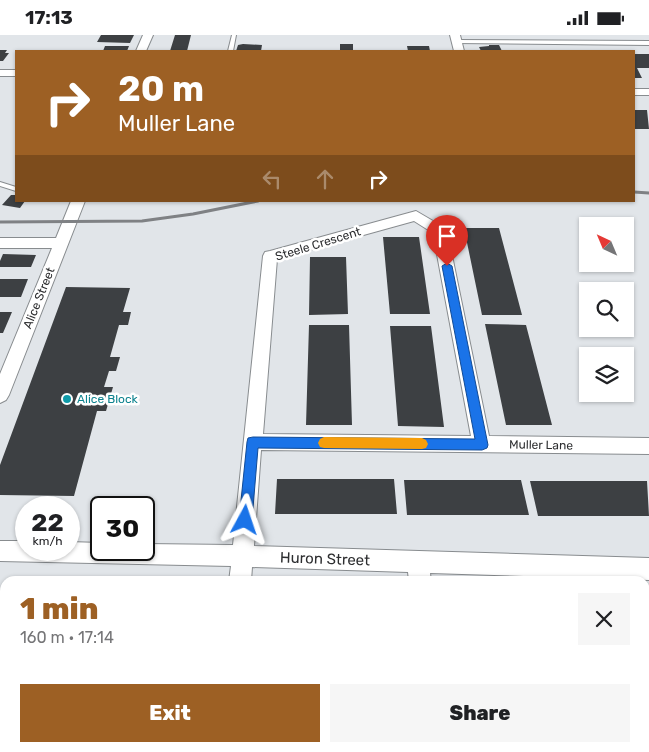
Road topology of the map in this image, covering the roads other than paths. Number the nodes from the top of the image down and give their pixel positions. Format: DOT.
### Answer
graph roads {
  1 [pos="148,35"];
  2 [pos="234,35"];
  3 [pos="457,43"];
  4 [pos="649,43"];
  5 [pos="141,50"];
  6 [pos="230,50"];
  7 [pos="0,73"];
  8 [pos="15,73"];
  9 [pos="635,92"];
  10 [pos="649,92"];
  11 [pos="0,184"];
  12 [pos="15,189"];
  13 [pos="78,202"];
  14 [pos="0,243"];
  15 [pos="61,243"];
  16 [pos="0,395"];
  17 [pos="253,442"];
  18 [pos="482,445"];
  19 [pos="649,447"];
  20 [pos="0,551"];
  21 [pos="242,556"];
  22 [pos="649,569"];
  23 [pos="419,572"];
  24 [pos="240,576"];
  1 -- 5 [label="street"];
  2 -- 6 [label="lane"];
  3 -- 4 [label="lane"];
  7 -- 8 [label="street"];
  9 -- 10 [label="street"];
  11 -- 12 [label="lane"];
  13 -- 15 [label="street, Alice Street"];
  14 -- 15 [label="street"];
  15 -- 16 [label="street, Alice Street"];
  17 -- 18 [label="street, Muller Lane"];
  17 -- 18 [label="street, Steele Crescent"];
  17 -- 21 [label="street, Steele Crescent"];
  18 -- 19 [label="street, Muller Lane"];
  20 -- 21 [label="street, Huron Street"];
  21 -- 23 [label="street, Huron Street"];
  21 -- 24 [label="street, Steele Crescent"];
  22 -- 23 [label="street, Huron Street"];
}
